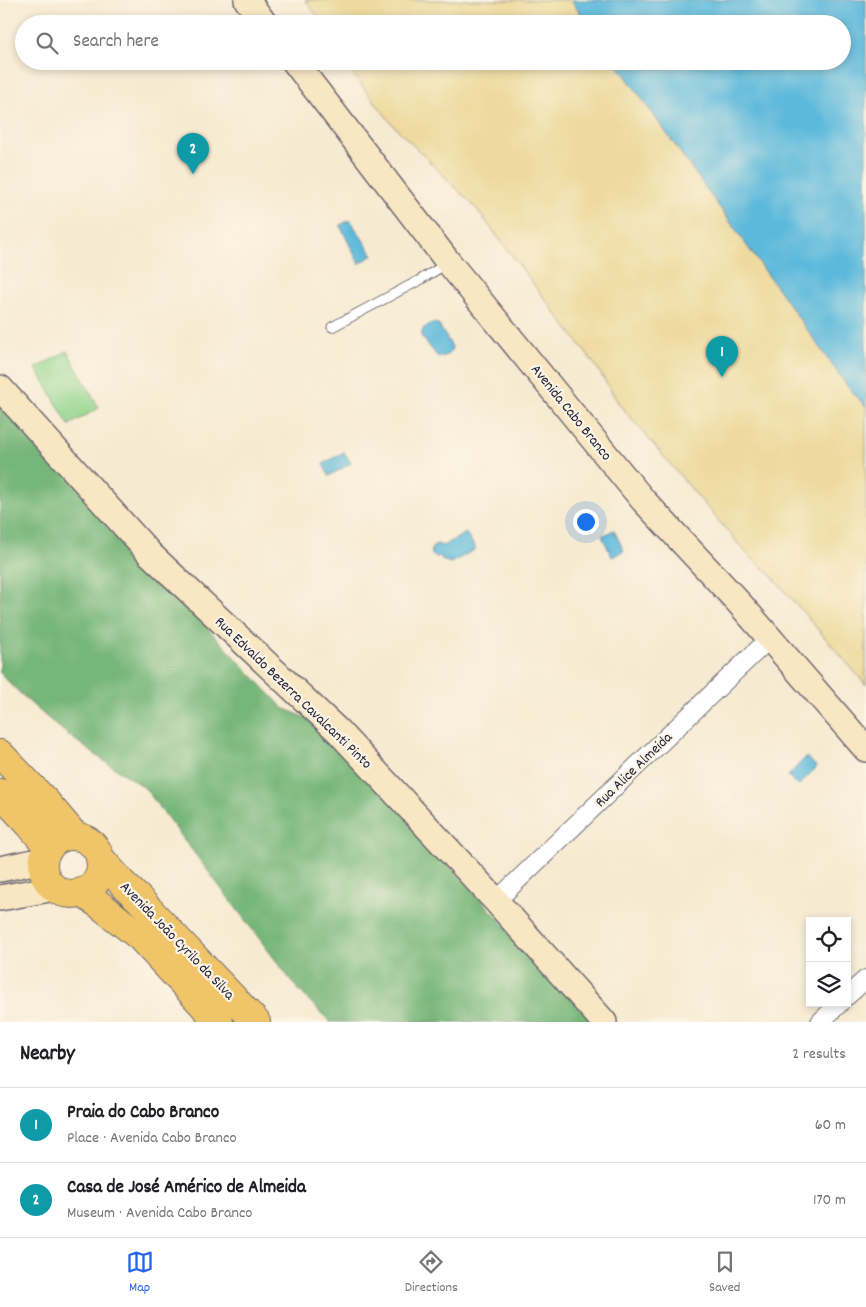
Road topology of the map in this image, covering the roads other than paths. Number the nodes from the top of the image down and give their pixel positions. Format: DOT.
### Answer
graph roads {
  1 [pos="247,0"];
  2 [pos="259,15"];
  3 [pos="301,70"];
  4 [pos="448,263"];
  5 [pos="332,327"];
  6 [pos="0,388"];
  7 [pos="770,638"];
  8 [pos="866,749"];
  9 [pos="0,754"];
  10 [pos="0,793"];
  11 [pos="75,836"];
  12 [pos="46,854"];
  13 [pos="100,858"];
  14 [pos="0,869"];
  15 [pos="68,890"];
  16 [pos="0,898"];
  17 [pos="496,901"];
  18 [pos="866,979"];
  19 [pos="851,992"];
  20 [pos="836,1007"];
  21 [pos="219,1022"];
  22 [pos="256,1022"];
  23 [pos="604,1022"];
  24 [pos="820,1022"];
  1 -- 2 [label="main road"];
  3 -- 4 [label="main road, Avenida Cabo Branco"];
  4 -- 5 [label="lane"];
  4 -- 7 [label="main road, Avenida Cabo Branco"];
  6 -- 17 [label="main road, Rua Edvaldo Bezerra Cavalcanti Pinto"];
  7 -- 8 [label="main road, Avenida Cabo Branco"];
  7 -- 17 [label="street, Rua Alice Almeida"];
  9 -- 11 [label="main road"];
  10 -- 12 [label="main road"];
  11 -- 12 [label="main road"];
  11 -- 13 [label="main road"];
  12 -- 14 [label="main road"];
  12 -- 15 [label="main road"];
  13 -- 15 [label="main road"];
  13 -- 22 [label="main road, Avenida João Cyrilo da Silva"];
  15 -- 16 [label="main road"];
  15 -- 21 [label="main road, Avenida João Cyrilo da Silva"];
  17 -- 23 [label="main road, Rua Edvaldo Bezerra Cavalcanti Pinto"];
  18 -- 19 [label="street"];
  20 -- 24 [label="street"];
}
